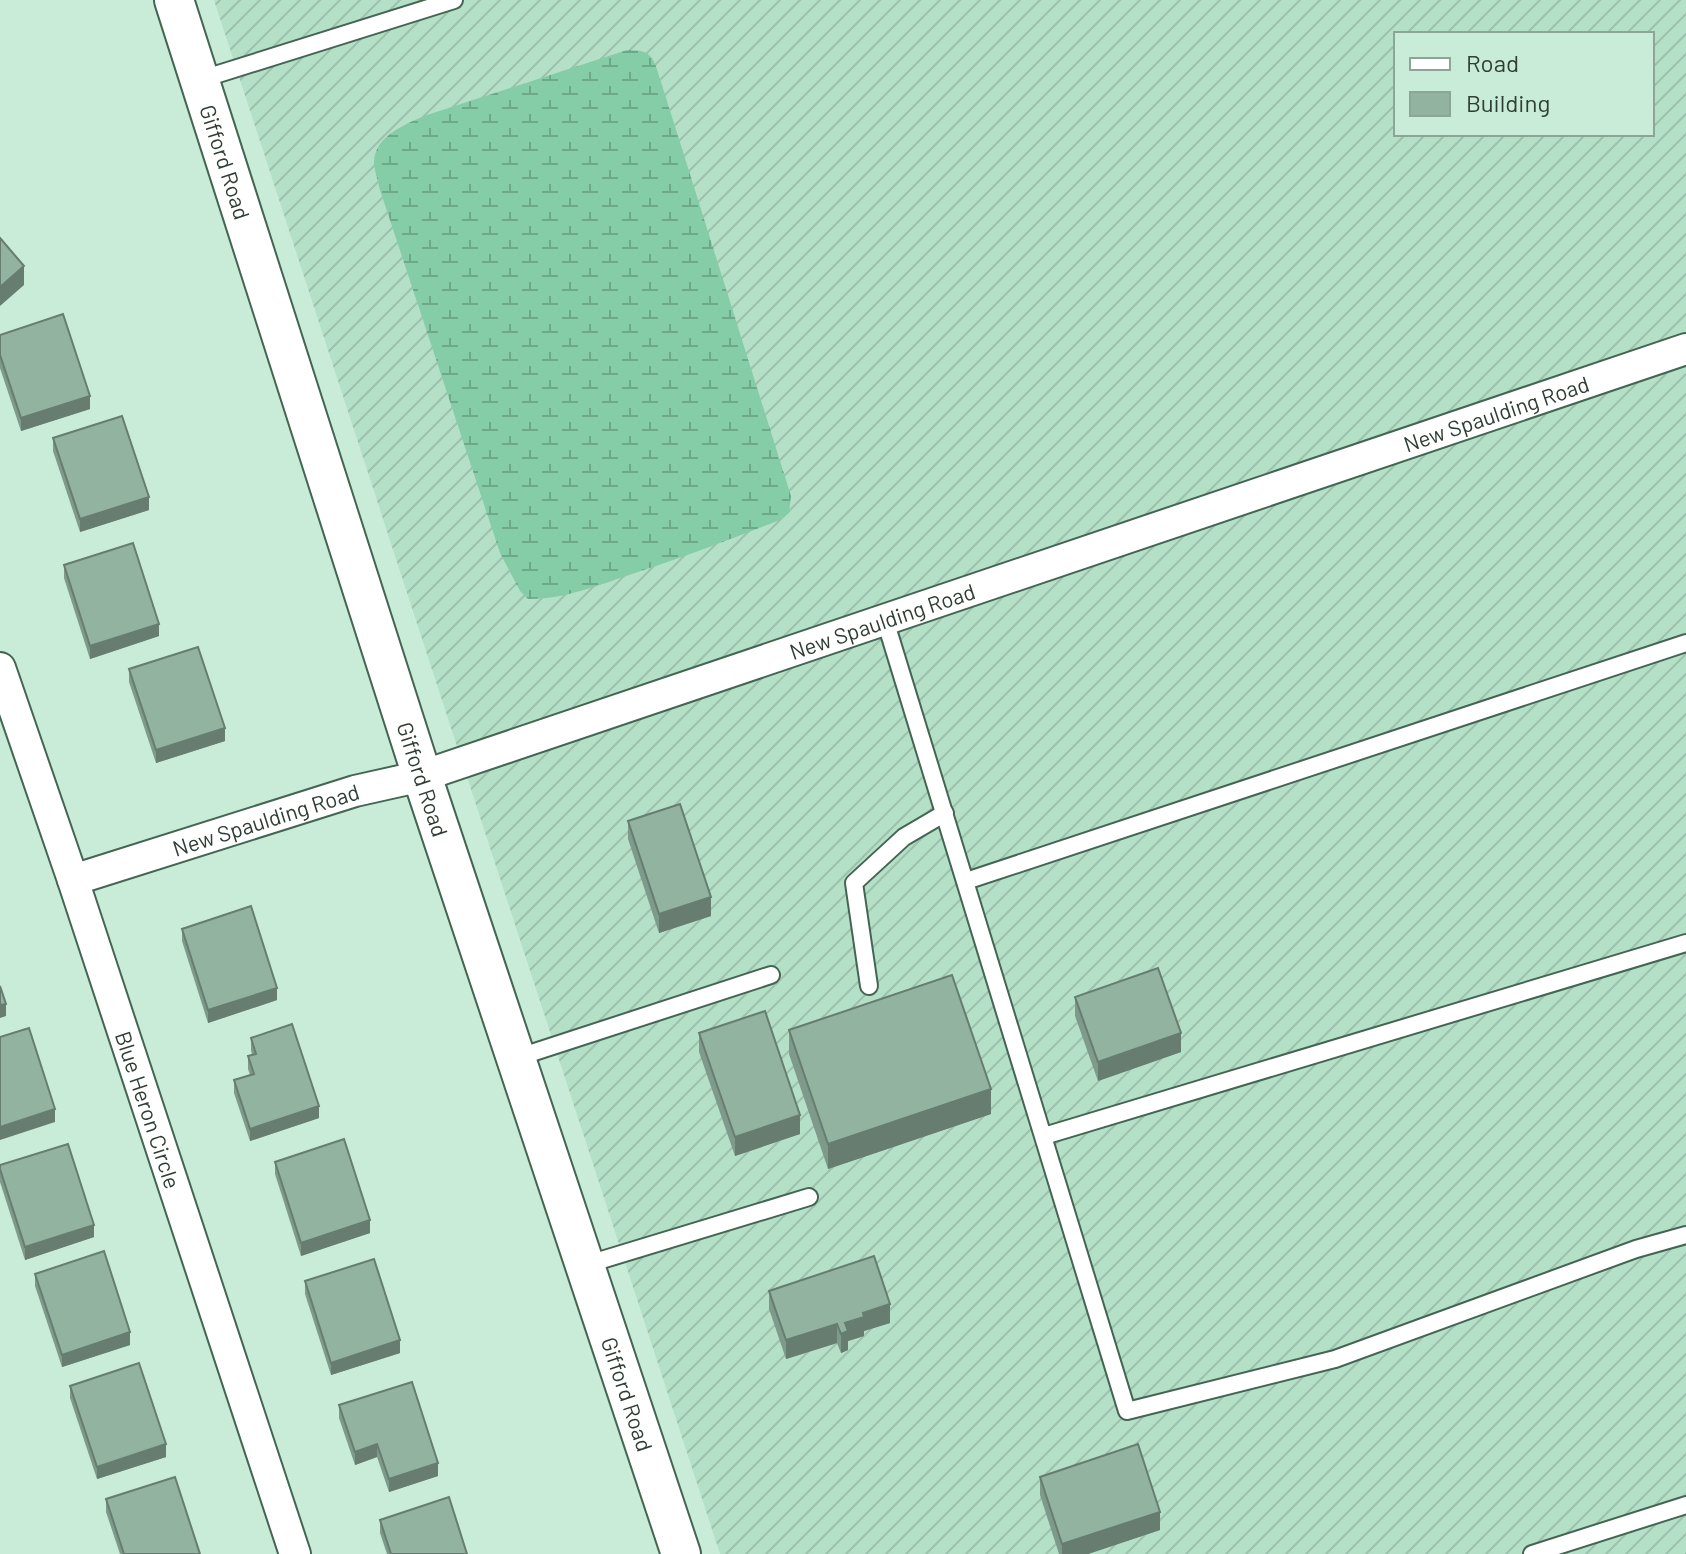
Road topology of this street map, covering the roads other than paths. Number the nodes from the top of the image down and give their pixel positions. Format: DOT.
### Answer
graph roads {
  1 [pos="174,0"];
  2 [pos="454,0"];
  3 [pos="199,80"];
  4 [pos="1686,349"];
  5 [pos="885,620"];
  6 [pos="1686,643"];
  7 [pos="0,668"];
  8 [pos="422,776"];
  9 [pos="945,813"];
  10 [pos="73,880"];
  11 [pos="966,881"];
  12 [pos="1686,943"];
  13 [pos="771,975"];
  14 [pos="869,986"];
  15 [pos="516,1058"];
  16 [pos="1044,1136"];
  17 [pos="809,1197"];
  18 [pos="1686,1235"];
  19 [pos="585,1265"];
  20 [pos="1686,1505"];
  21 [pos="295,1554"];
  22 [pos="681,1554"];
  23 [pos="1532,1554"];
  1 -- 3 [label="street, Gifford Road"];
  2 -- 3 [label="lane"];
  3 -- 8 [label="street, Gifford Road"];
  4 -- 5 [label="street, New Spaulding Road"];
  5 -- 8 [label="street, New Spaulding Road"];
  5 -- 9 [label="lane"];
  6 -- 11 [label="lane"];
  7 -- 10 [label="street, Blue Heron Circle"];
  8 -- 10 [label="street, New Spaulding Road"];
  8 -- 15 [label="street, Gifford Road"];
  9 -- 11 [label="lane"];
  9 -- 14 [label="lane"];
  10 -- 21 [label="street, Blue Heron Circle"];
  11 -- 16 [label="lane"];
  12 -- 16 [label="lane"];
  13 -- 15 [label="lane"];
  15 -- 19 [label="street, Gifford Road"];
  16 -- 18 [label="lane"];
  17 -- 19 [label="lane"];
  19 -- 22 [label="street, Gifford Road"];
  20 -- 23 [label="lane"];
}
